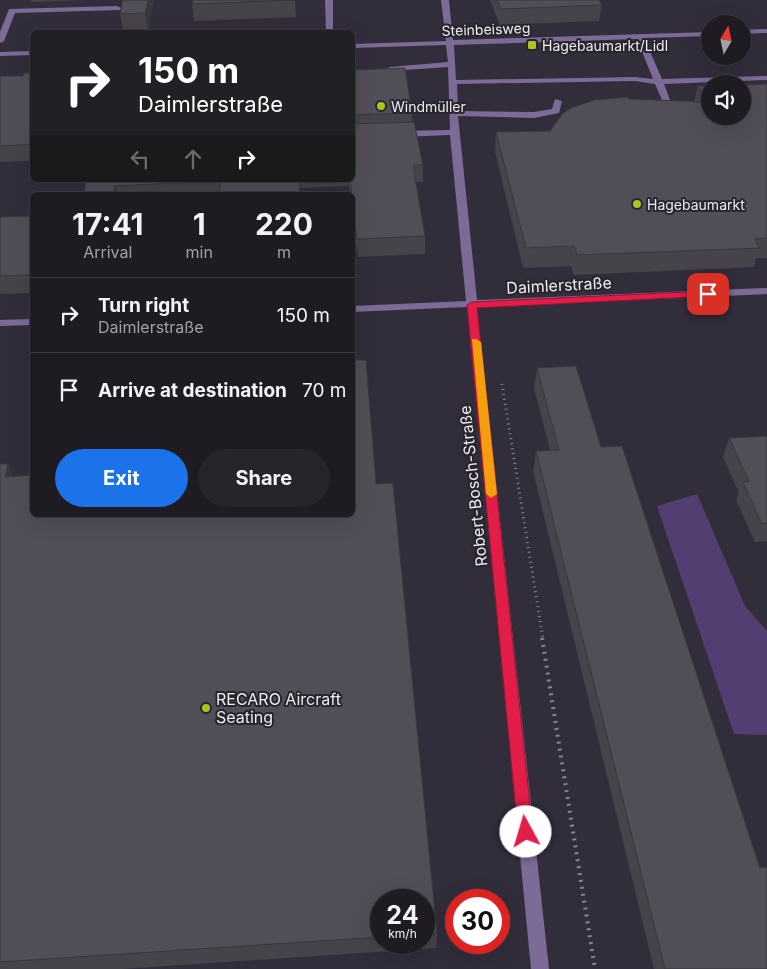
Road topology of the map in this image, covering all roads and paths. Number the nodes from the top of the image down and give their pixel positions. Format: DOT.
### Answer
graph roads {
  1 [pos="17,0"];
  2 [pos="329,0"];
  3 [pos="445,0"];
  4 [pos="117,8"];
  5 [pos="12,11"];
  6 [pos="330,30"];
  7 [pos="767,31"];
  8 [pos="751,32"];
  9 [pos="701,34"];
  10 [pos="640,37"];
  11 [pos="0,41"];
  12 [pos="449,43"];
  13 [pos="355,46"];
  14 [pos="30,53"];
  15 [pos="0,54"];
  16 [pos="452,64"];
  17 [pos="379,70"];
  18 [pos="767,78"];
  19 [pos="452,82"];
  20 [pos="657,82"];
  21 [pos="666,100"];
  22 [pos="558,102"];
  23 [pos="453,113"];
  24 [pos="454,132"];
  25 [pos="390,135"];
  26 [pos="767,291"];
  27 [pos="472,305"];
  28 [pos="355,309"];
  29 [pos="30,322"];
  30 [pos="0,323"];
  31 [pos="502,382"];
  32 [pos="540,969"];
  33 [pos="595,969"];
  1 -- 5 [label="street"];
  2 -- 6 [label="street"];
  3 -- 12 [label="street, Robert-Bosch-Straße"];
  4 -- 5 [label="street"];
  5 -- 11 [label="street"];
  7 -- 8 [label="street"];
  9 -- 10 [label="street, Steinbeisweg"];
  10 -- 12 [label="street, Steinbeisweg"];
  10 -- 20 [label="street"];
  12 -- 13 [label="street, Steinbeisweg"];
  12 -- 16 [label="street, Robert-Bosch-Straße"];
  14 -- 15 [label="street"];
  16 -- 17 [label="street"];
  16 -- 19 [label="street, Robert-Bosch-Straße"];
  18 -- 20 [label="street"];
  19 -- 20 [label="street"];
  19 -- 23 [label="street, Robert-Bosch-Straße"];
  20 -- 21 [label="street"];
  22 -- 23 [label="street"];
  23 -- 24 [label="street, Robert-Bosch-Straße"];
  24 -- 25 [label="street"];
  24 -- 27 [label="street, Robert-Bosch-Straße"];
  26 -- 27 [label="street, Daimlerstraße"];
  27 -- 28 [label="street, Daimlerstraße"];
  27 -- 32 [label="street, Robert-Bosch-Straße"];
  29 -- 30 [label="street"];
  31 -- 33 [label="path"];
}
